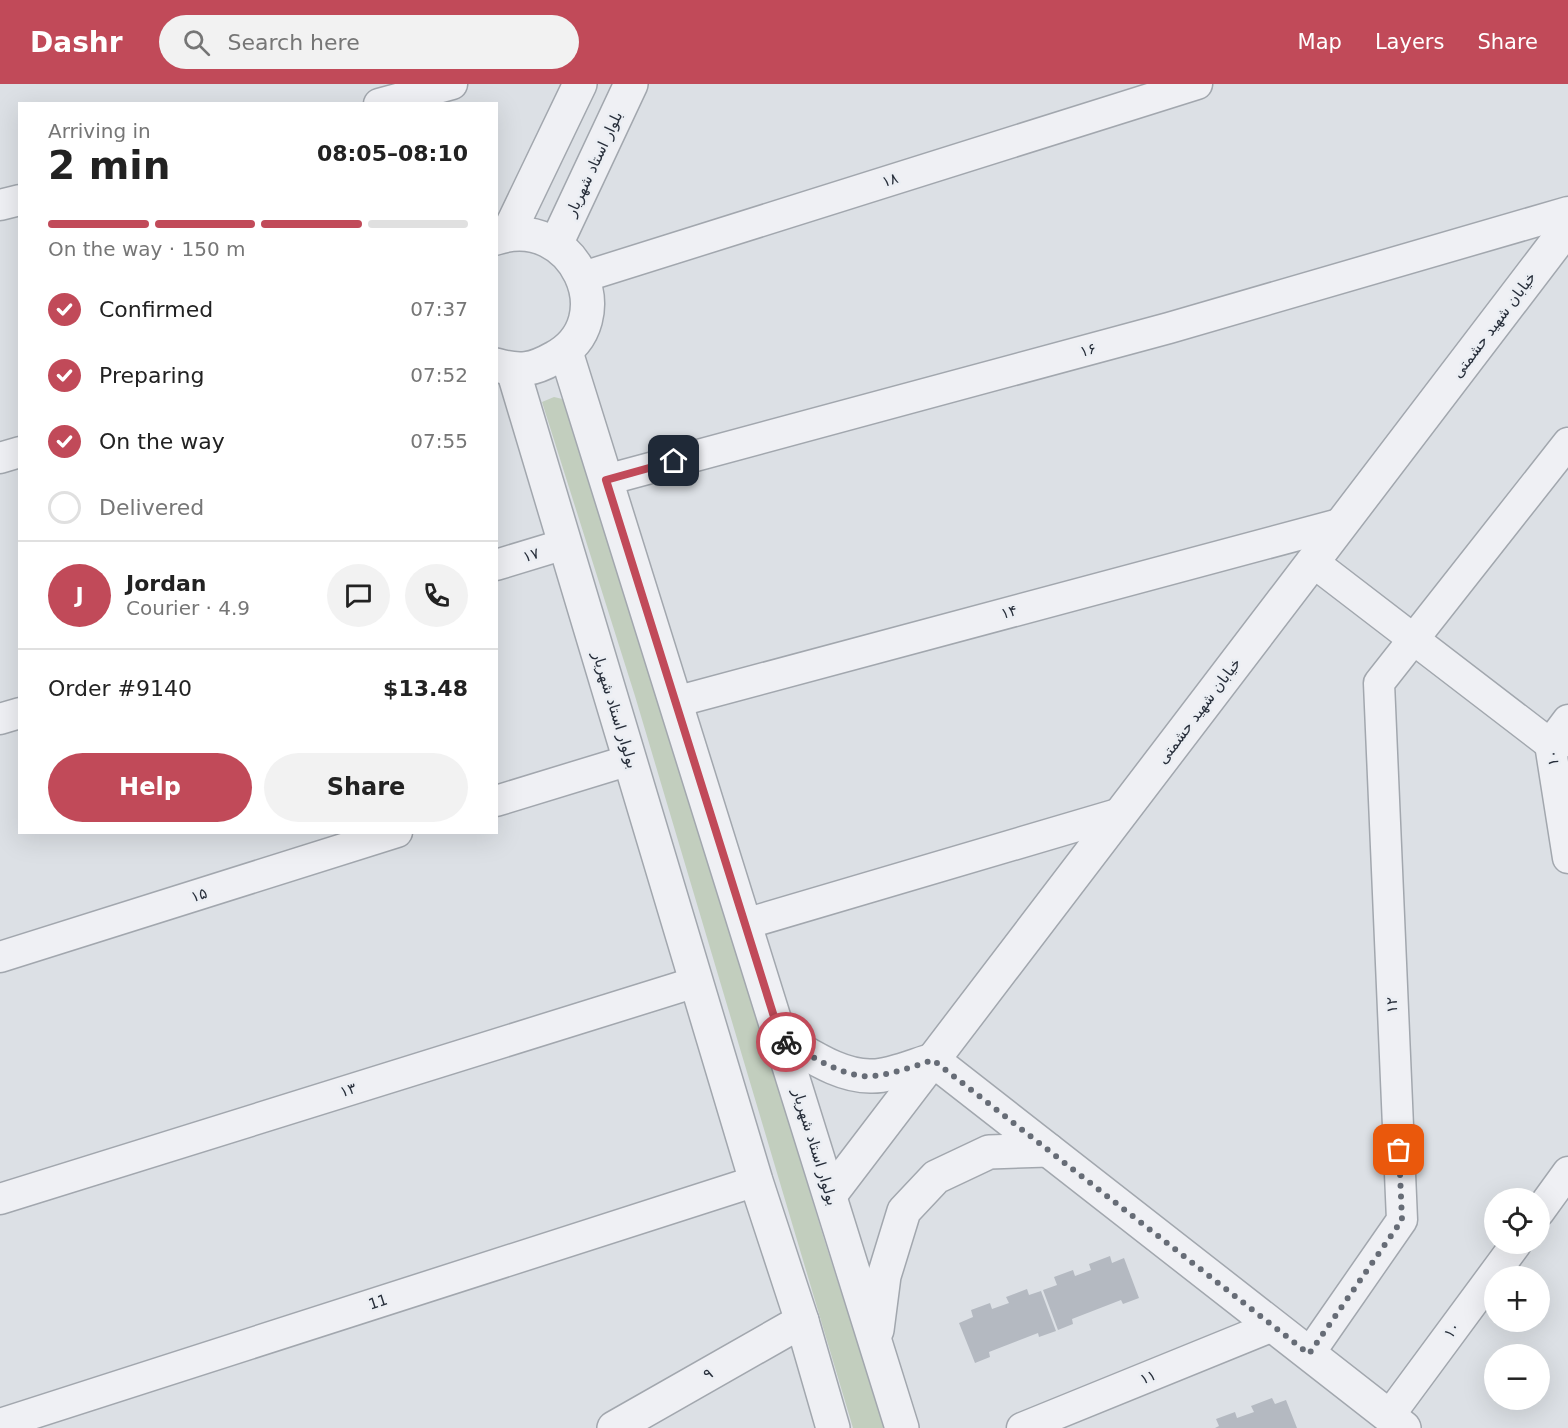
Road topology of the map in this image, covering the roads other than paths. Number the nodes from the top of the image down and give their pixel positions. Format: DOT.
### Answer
graph roads {
  1 [pos="452,84"];
  2 [pos="580,84"];
  3 [pos="631,84"];
  4 [pos="1197,84"];
  5 [pos="386,102"];
  6 [pos="18,200"];
  7 [pos="0,205"];
  8 [pos="1568,212"];
  9 [pos="1568,227"];
  10 [pos="502,236"];
  11 [pos="556,244"];
  12 [pos="583,277"];
  13 [pos="566,352"];
  14 [pos="505,367"];
  15 [pos="1568,443"];
  16 [pos="18,453"];
  17 [pos="0,458"];
  18 [pos="606,480"];
  19 [pos="1343,523"];
  20 [pos="565,544"];
  21 [pos="1313,562"];
  22 [pos="498,564"];
  23 [pos="1412,639"];
  24 [pos="675,702"];
  25 [pos="18,714"];
  26 [pos="0,719"];
  27 [pos="1568,720"];
  28 [pos="1559,742"];
  29 [pos="630,760"];
  30 [pos="498,800"];
  31 [pos="1121,813"];
  32 [pos="391,834"];
  33 [pos="1568,858"];
  34 [pos="745,924"];
  35 [pos="0,957"];
  36 [pos="696,982"];
  37 [pos="781,1039"];
  38 [pos="933,1060"];
  39 [pos="1048,1150"];
  40 [pos="1568,1172"];
  41 [pos="756,1181"];
  42 [pos="830,1195"];
  43 [pos="1550,1197"];
  44 [pos="0,1199"];
  45 [pos="1509,1254"];
  46 [pos="802,1321"];
  47 [pos="1274,1326"];
  48 [pos="876,1341"];
  49 [pos="1309,1354"];
  50 [pos="1396,1422"];
  51 [pos="0,1424"];
  52 [pos="614,1428"];
  53 [pos="833,1428"];
  54 [pos="902,1428"];
  55 [pos="1022,1428"];
  1 -- 5 [label="street"];
  2 -- 10 [label="street"];
  3 -- 11 [label="street, بلوار استاد شهریار"];
  4 -- 12 [label="street, ۱۸"];
  6 -- 7 [label="street"];
  8 -- 18 [label="street, ۱۶"];
  9 -- 19 [label="street, خیابان شهید حشمتی"];
  10 -- 11 [label="street"];
  11 -- 12 [label="street"];
  12 -- 13 [label="street"];
  13 -- 14 [label="street"];
  13 -- 18 [label="street, بولوار استاد شهریار"];
  14 -- 20 [label="street, بولوار استاد شهریار"];
  15 -- 23 [label="street, ۱۲"];
  16 -- 17 [label="street"];
  18 -- 24 [label="street, بولوار استاد شهریار"];
  19 -- 21 [label="street, خیابان شهید حشمتی"];
  19 -- 24 [label="street, ۱۴"];
  20 -- 22 [label="street, ۱۷"];
  20 -- 29 [label="street, بولوار استاد شهریار"];
  21 -- 23 [label="street"];
  21 -- 31 [label="street, خیابان شهید حشمتی"];
  23 -- 28 [label="street"];
  23 -- 49 [label="street, ۱۲"];
  24 -- 34 [label="street, بولوار استاد شهریار"];
  25 -- 26 [label="street"];
  27 -- 28 [label="street"];
  28 -- 33 [label="street, ۱۰"];
  29 -- 30 [label="street"];
  29 -- 36 [label="street, بولوار استاد شهریار"];
  31 -- 34 [label="street"];
  31 -- 38 [label="street, خیابان شهید حشمتی"];
  32 -- 35 [label="street, ۱۵"];
  34 -- 37 [label="street, بولوار استاد شهریار"];
  36 -- 41 [label="street, بولوار استاد شهریار"];
  36 -- 44 [label="street, ۱۳"];
  37 -- 38 [label="street"];
  37 -- 42 [label="street, بولوار استاد شهریار"];
  38 -- 39 [label="street"];
  38 -- 42 [label="street, خیابان شهید حشمتی"];
  39 -- 47 [label="street"];
  39 -- 48 [label="street"];
  40 -- 43 [label="street"];
  41 -- 46 [label="street, بولوار استاد شهریار"];
  41 -- 51 [label="street, 11"];
  42 -- 48 [label="street, بولوار استاد شهریار"];
  45 -- 50 [label="street, ۱۰"];
  46 -- 52 [label="street, ۹"];
  46 -- 53 [label="street, بولوار استاد شهریار"];
  47 -- 49 [label="street"];
  47 -- 55 [label="street, ۱۱"];
  48 -- 54 [label="street, بولوار استاد شهریار"];
  49 -- 50 [label="street"];
}
